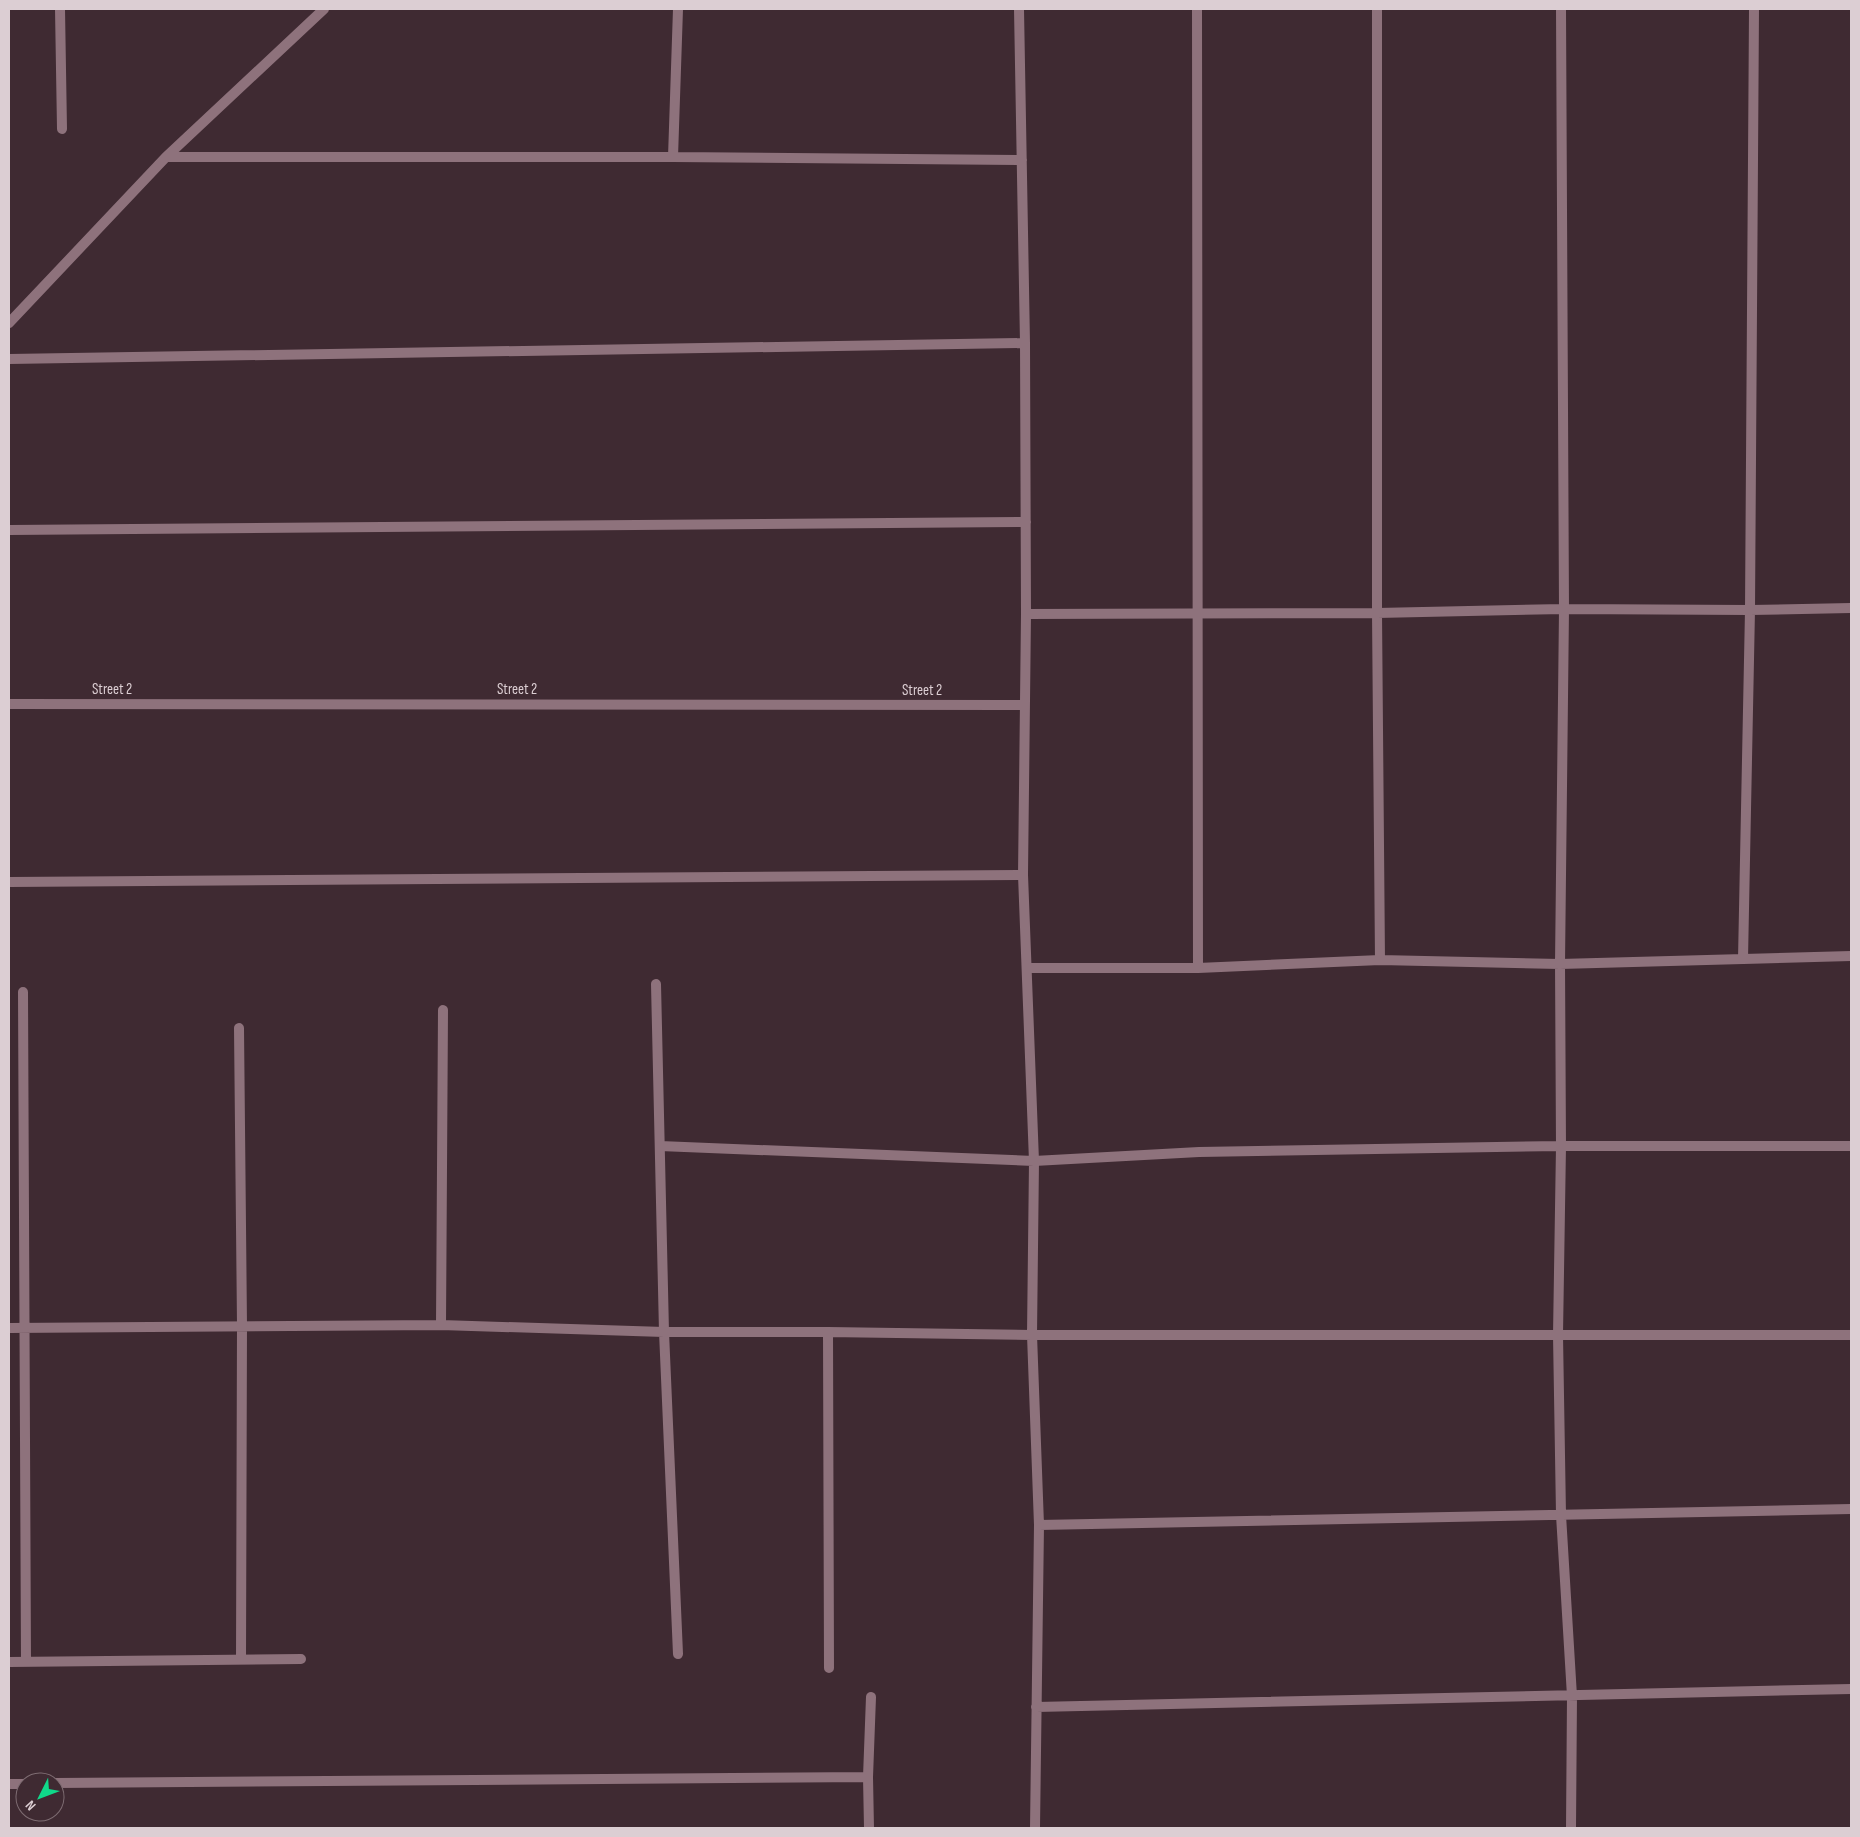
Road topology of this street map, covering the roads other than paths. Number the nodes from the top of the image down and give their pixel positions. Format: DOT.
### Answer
graph roads {
  1 [pos="60,9"];
  2 [pos="324,9"];
  3 [pos="678,9"];
  4 [pos="1019,9"];
  5 [pos="1197,9"];
  6 [pos="1377,9"];
  7 [pos="1561,9"];
  8 [pos="1754,9"];
  9 [pos="62,129"];
  10 [pos="673,156"];
  11 [pos="166,157"];
  12 [pos="1022,160"];
  13 [pos="9,323"];
  14 [pos="1025,343"];
  15 [pos="9,359"];
  16 [pos="1026,522"];
  17 [pos="9,530"];
  18 [pos="1851,608"];
  19 [pos="1564,609"];
  20 [pos="1750,610"];
  21 [pos="1377,613"];
  22 [pos="1026,614"];
  23 [pos="1198,614"];
  24 [pos="9,704"];
  25 [pos="1024,705"];
  26 [pos="1023,875"];
  27 [pos="9,882"];
  28 [pos="1851,956"];
  29 [pos="1743,959"];
  30 [pos="1380,960"];
  31 [pos="1560,964"];
  32 [pos="1027,968"];
  33 [pos="1198,968"];
  34 [pos="656,984"];
  35 [pos="23,992"];
  36 [pos="443,1010"];
  37 [pos="240,1028"];
  38 [pos="660,1146"];
  39 [pos="1561,1146"];
  40 [pos="1851,1146"];
  41 [pos="1034,1161"];
  42 [pos="242,1325"];
  43 [pos="441,1325"];
  44 [pos="9,1328"];
  45 [pos="23,1328"];
  46 [pos="664,1332"];
  47 [pos="828,1332"];
  48 [pos="1032,1335"];
  49 [pos="1558,1335"];
  50 [pos="1851,1335"];
  51 [pos="1851,1509"];
  52 [pos="1561,1515"];
  53 [pos="1038,1525"];
  54 [pos="678,1654"];
  55 [pos="241,1659"];
  56 [pos="301,1659"];
  57 [pos="9,1662"];
  58 [pos="26,1662"];
  59 [pos="828,1668"];
  60 [pos="1851,1688"];
  61 [pos="1572,1696"];
  62 [pos="872,1697"];
  63 [pos="1036,1707"];
  64 [pos="868,1777"];
  65 [pos="65,1783"];
  66 [pos="869,1828"];
  67 [pos="1034,1828"];
  68 [pos="1571,1828"];
  1 -- 9 [label="street"];
  2 -- 11 [label="street"];
  3 -- 10 [label="street"];
  4 -- 12 [label="street"];
  5 -- 23 [label="street"];
  6 -- 21 [label="street"];
  7 -- 19 [label="street"];
  8 -- 20 [label="street"];
  10 -- 11 [label="street"];
  10 -- 12 [label="street"];
  11 -- 13 [label="street"];
  12 -- 14 [label="street"];
  14 -- 15 [label="street"];
  14 -- 16 [label="street"];
  16 -- 17 [label="street"];
  16 -- 22 [label="street"];
  18 -- 20 [label="street"];
  19 -- 20 [label="street"];
  19 -- 21 [label="street"];
  19 -- 31 [label="street"];
  20 -- 29 [label="street"];
  21 -- 23 [label="street"];
  21 -- 30 [label="street"];
  22 -- 23 [label="street"];
  22 -- 25 [label="street"];
  23 -- 33 [label="street"];
  24 -- 25 [label="street, Street 2"];
  25 -- 26 [label="street"];
  26 -- 27 [label="street"];
  26 -- 32 [label="street"];
  28 -- 29 [label="street"];
  29 -- 31 [label="street"];
  30 -- 31 [label="street"];
  30 -- 33 [label="street"];
  31 -- 39 [label="street"];
  32 -- 33 [label="street"];
  32 -- 41 [label="street"];
  34 -- 38 [label="street"];
  35 -- 45 [label="street"];
  36 -- 43 [label="street"];
  37 -- 42 [label="street"];
  38 -- 41 [label="street"];
  38 -- 46 [label="street"];
  39 -- 40 [label="street"];
  39 -- 41 [label="street"];
  39 -- 49 [label="street"];
  41 -- 48 [label="street"];
  42 -- 43 [label="street"];
  42 -- 45 [label="street"];
  42 -- 55 [label="street"];
  43 -- 46 [label="street"];
  44 -- 45 [label="street"];
  45 -- 58 [label="street"];
  46 -- 47 [label="street"];
  46 -- 54 [label="street"];
  47 -- 48 [label="street"];
  47 -- 59 [label="street"];
  48 -- 49 [label="street"];
  48 -- 53 [label="street"];
  49 -- 50 [label="street"];
  49 -- 52 [label="street"];
  51 -- 52 [label="street"];
  52 -- 53 [label="street"];
  52 -- 61 [label="street"];
  53 -- 63 [label="street"];
  55 -- 56 [label="street"];
  55 -- 58 [label="street"];
  57 -- 58 [label="street"];
  60 -- 61 [label="street"];
  61 -- 63 [label="street"];
  61 -- 68 [label="street"];
  62 -- 64 [label="street"];
  63 -- 67 [label="street"];
  64 -- 65 [label="street"];
  64 -- 66 [label="street"];
}
